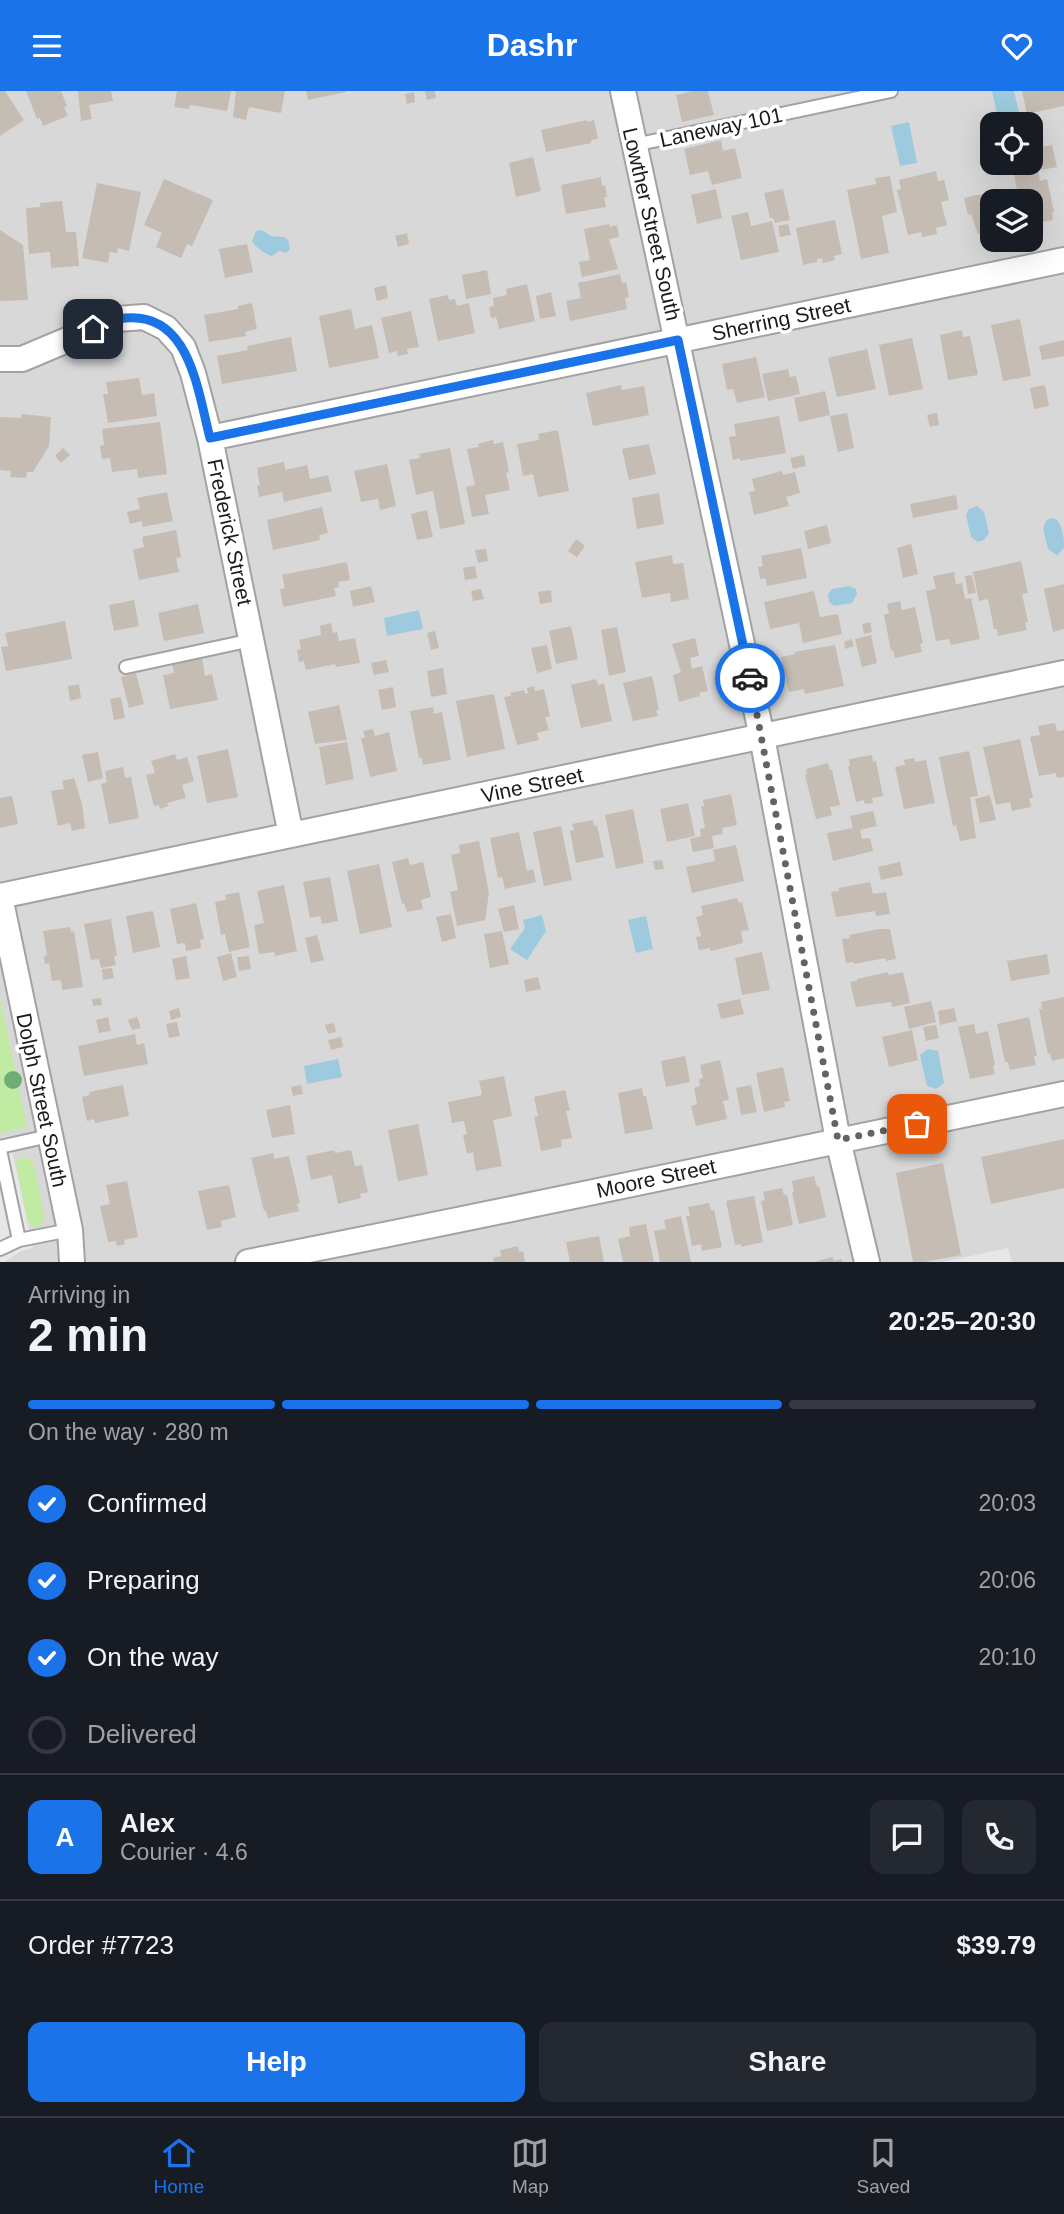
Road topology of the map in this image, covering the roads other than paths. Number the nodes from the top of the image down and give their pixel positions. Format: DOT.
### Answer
graph roads {
  1 [pos="623,91"];
  2 [pos="891,91"];
  3 [pos="634,145"];
  4 [pos="1064,260"];
  5 [pos="678,340"];
  6 [pos="0,359"];
  7 [pos="210,438"];
  8 [pos="252,640"];
  9 [pos="126,667"];
  10 [pos="1064,673"];
  11 [pos="762,737"];
  12 [pos="291,835"];
  13 [pos="0,897"];
  14 [pos="1064,1094"];
  15 [pos="49,1136"];
  16 [pos="838,1140"];
  17 [pos="0,1149"];
  18 [pos="69,1230"];
  19 [pos="19,1240"];
  20 [pos="0,1249"];
  21 [pos="72,1262"];
  22 [pos="247,1262"];
  23 [pos="867,1262"];
  1 -- 3 [label="street, Lowther Street South"];
  2 -- 3 [label="lane, Laneway 101"];
  3 -- 5 [label="street, Lowther Street South"];
  4 -- 5 [label="street, Sherring Street"];
  5 -- 7 [label="street, Sherring Street"];
  5 -- 11 [label="street, Lowther Street South"];
  6 -- 7 [label="street, Frederick Street"];
  7 -- 8 [label="street, Frederick Street"];
  8 -- 9 [label="lane"];
  8 -- 12 [label="street, Frederick Street"];
  10 -- 11 [label="street, Vine Street"];
  11 -- 12 [label="street, Vine Street"];
  11 -- 16 [label="street, Lowther Street South"];
  12 -- 13 [label="street, Vine Street"];
  13 -- 15 [label="street, Dolph Street South"];
  14 -- 16 [label="street, Moore Street"];
  15 -- 17 [label="lane"];
  15 -- 18 [label="street, Dolph Street South"];
  16 -- 22 [label="street, Moore Street"];
  16 -- 23 [label="street, Lowther Street South"];
  17 -- 19 [label="lane"];
  18 -- 19 [label="lane"];
  18 -- 21 [label="street, Dolph Street South"];
  19 -- 20 [label="lane"];
}
